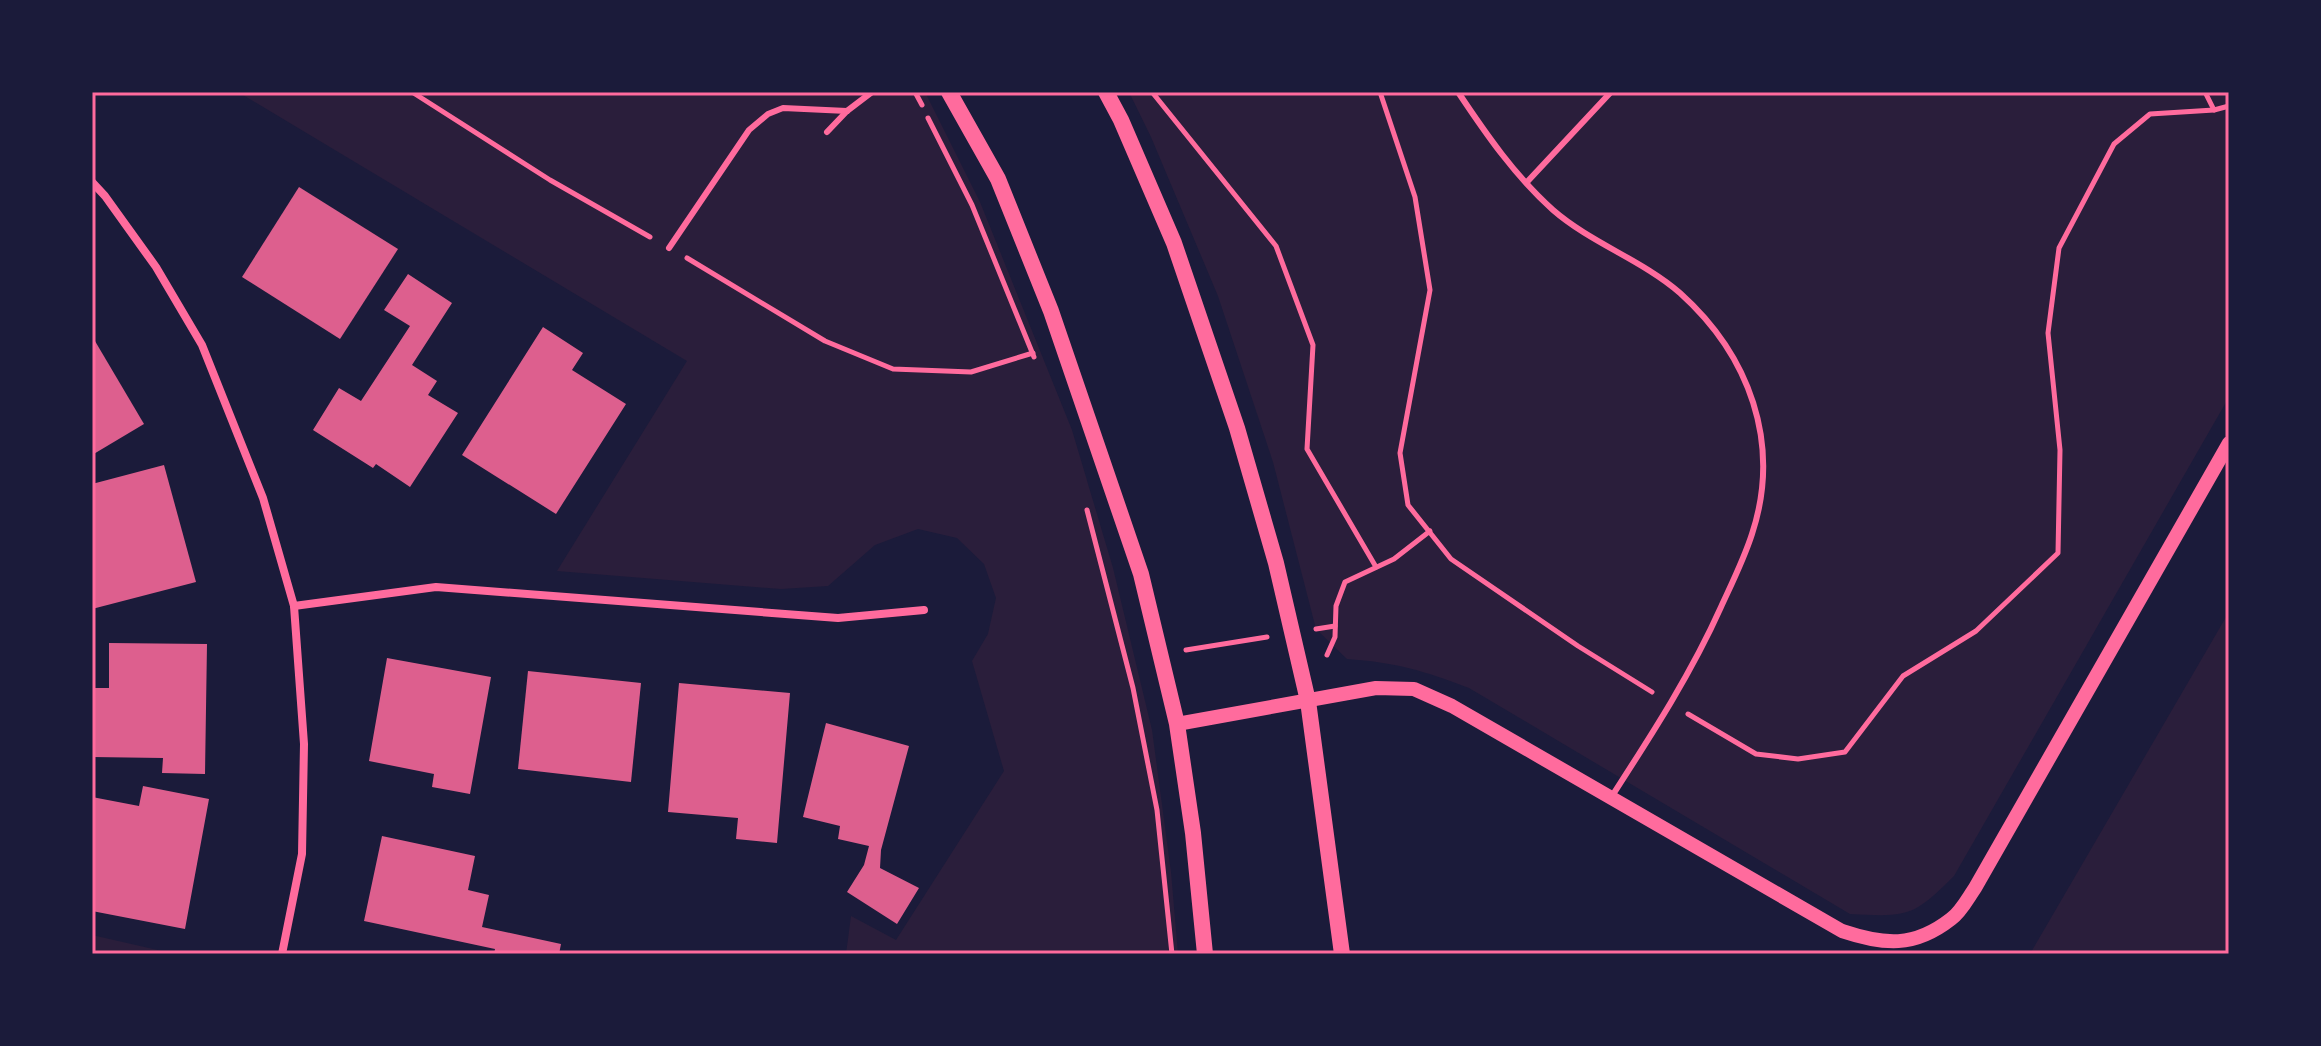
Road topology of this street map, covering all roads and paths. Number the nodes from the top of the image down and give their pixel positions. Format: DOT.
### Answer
graph roads {
  1 [pos="412,92"];
  2 [pos="872,92"];
  3 [pos="915,92"];
  4 [pos="949,92"];
  5 [pos="1106,92"];
  6 [pos="1152,92"];
  7 [pos="1458,92"];
  8 [pos="1611,92"];
  9 [pos="2205,92"];
  10 [pos="2214,110"];
  11 [pos="847,111"];
  12 [pos="827,132"];
  13 [pos="92,182"];
  14 [pos="1527,182"];
  15 [pos="669,248"];
  16 [pos="1062,346"];
  17 [pos="1033,354"];
  18 [pos="1038,367"];
  19 [pos="2229,443"];
  20 [pos="1085,505"];
  21 [pos="1430,531"];
  22 [pos="1376,567"];
  23 [pos="294,606"];
  24 [pos="924,610"];
  25 [pos="1335,626"];
  26 [pos="1292,632"];
  27 [pos="1160,654"];
  28 [pos="1127,663"];
  29 [pos="1308,701"];
  30 [pos="1177,724"];
  31 [pos="1611,796"];
  32 [pos="282,954"];
  33 [pos="1172,954"];
  34 [pos="1205,954"];
  35 [pos="1342,954"];
  1 -- 15 [label="path"];
  2 -- 11 [label="lane"];
  3 -- 17 [label="path"];
  4 -- 16 [label="main road"];
  5 -- 26 [label="main road"];
  6 -- 22 [label="path"];
  7 -- 14 [label="lane"];
  8 -- 14 [label="lane"];
  9 -- 10 [label="path"];
  11 -- 12 [label="lane"];
  11 -- 15 [label="lane"];
  13 -- 23 [label="street"];
  14 -- 31 [label="lane"];
  15 -- 17 [label="path"];
  16 -- 17 [label="path"];
  16 -- 27 [label="main road"];
  17 -- 18 [label="path"];
  19 -- 31 [label="street"];
  20 -- 28 [label="path"];
  21 -- 22 [label="path"];
  22 -- 25 [label="path"];
  23 -- 24 [label="street"];
  23 -- 32 [label="street"];
  25 -- 26 [label="path"];
  25 -- 29 [label="path"];
  26 -- 27 [label="path"];
  26 -- 29 [label="main road"];
  27 -- 28 [label="path"];
  27 -- 30 [label="main road"];
  28 -- 33 [label="path"];
  29 -- 30 [label="street"];
  29 -- 31 [label="street"];
  29 -- 35 [label="main road"];
  30 -- 34 [label="main road"];
}
